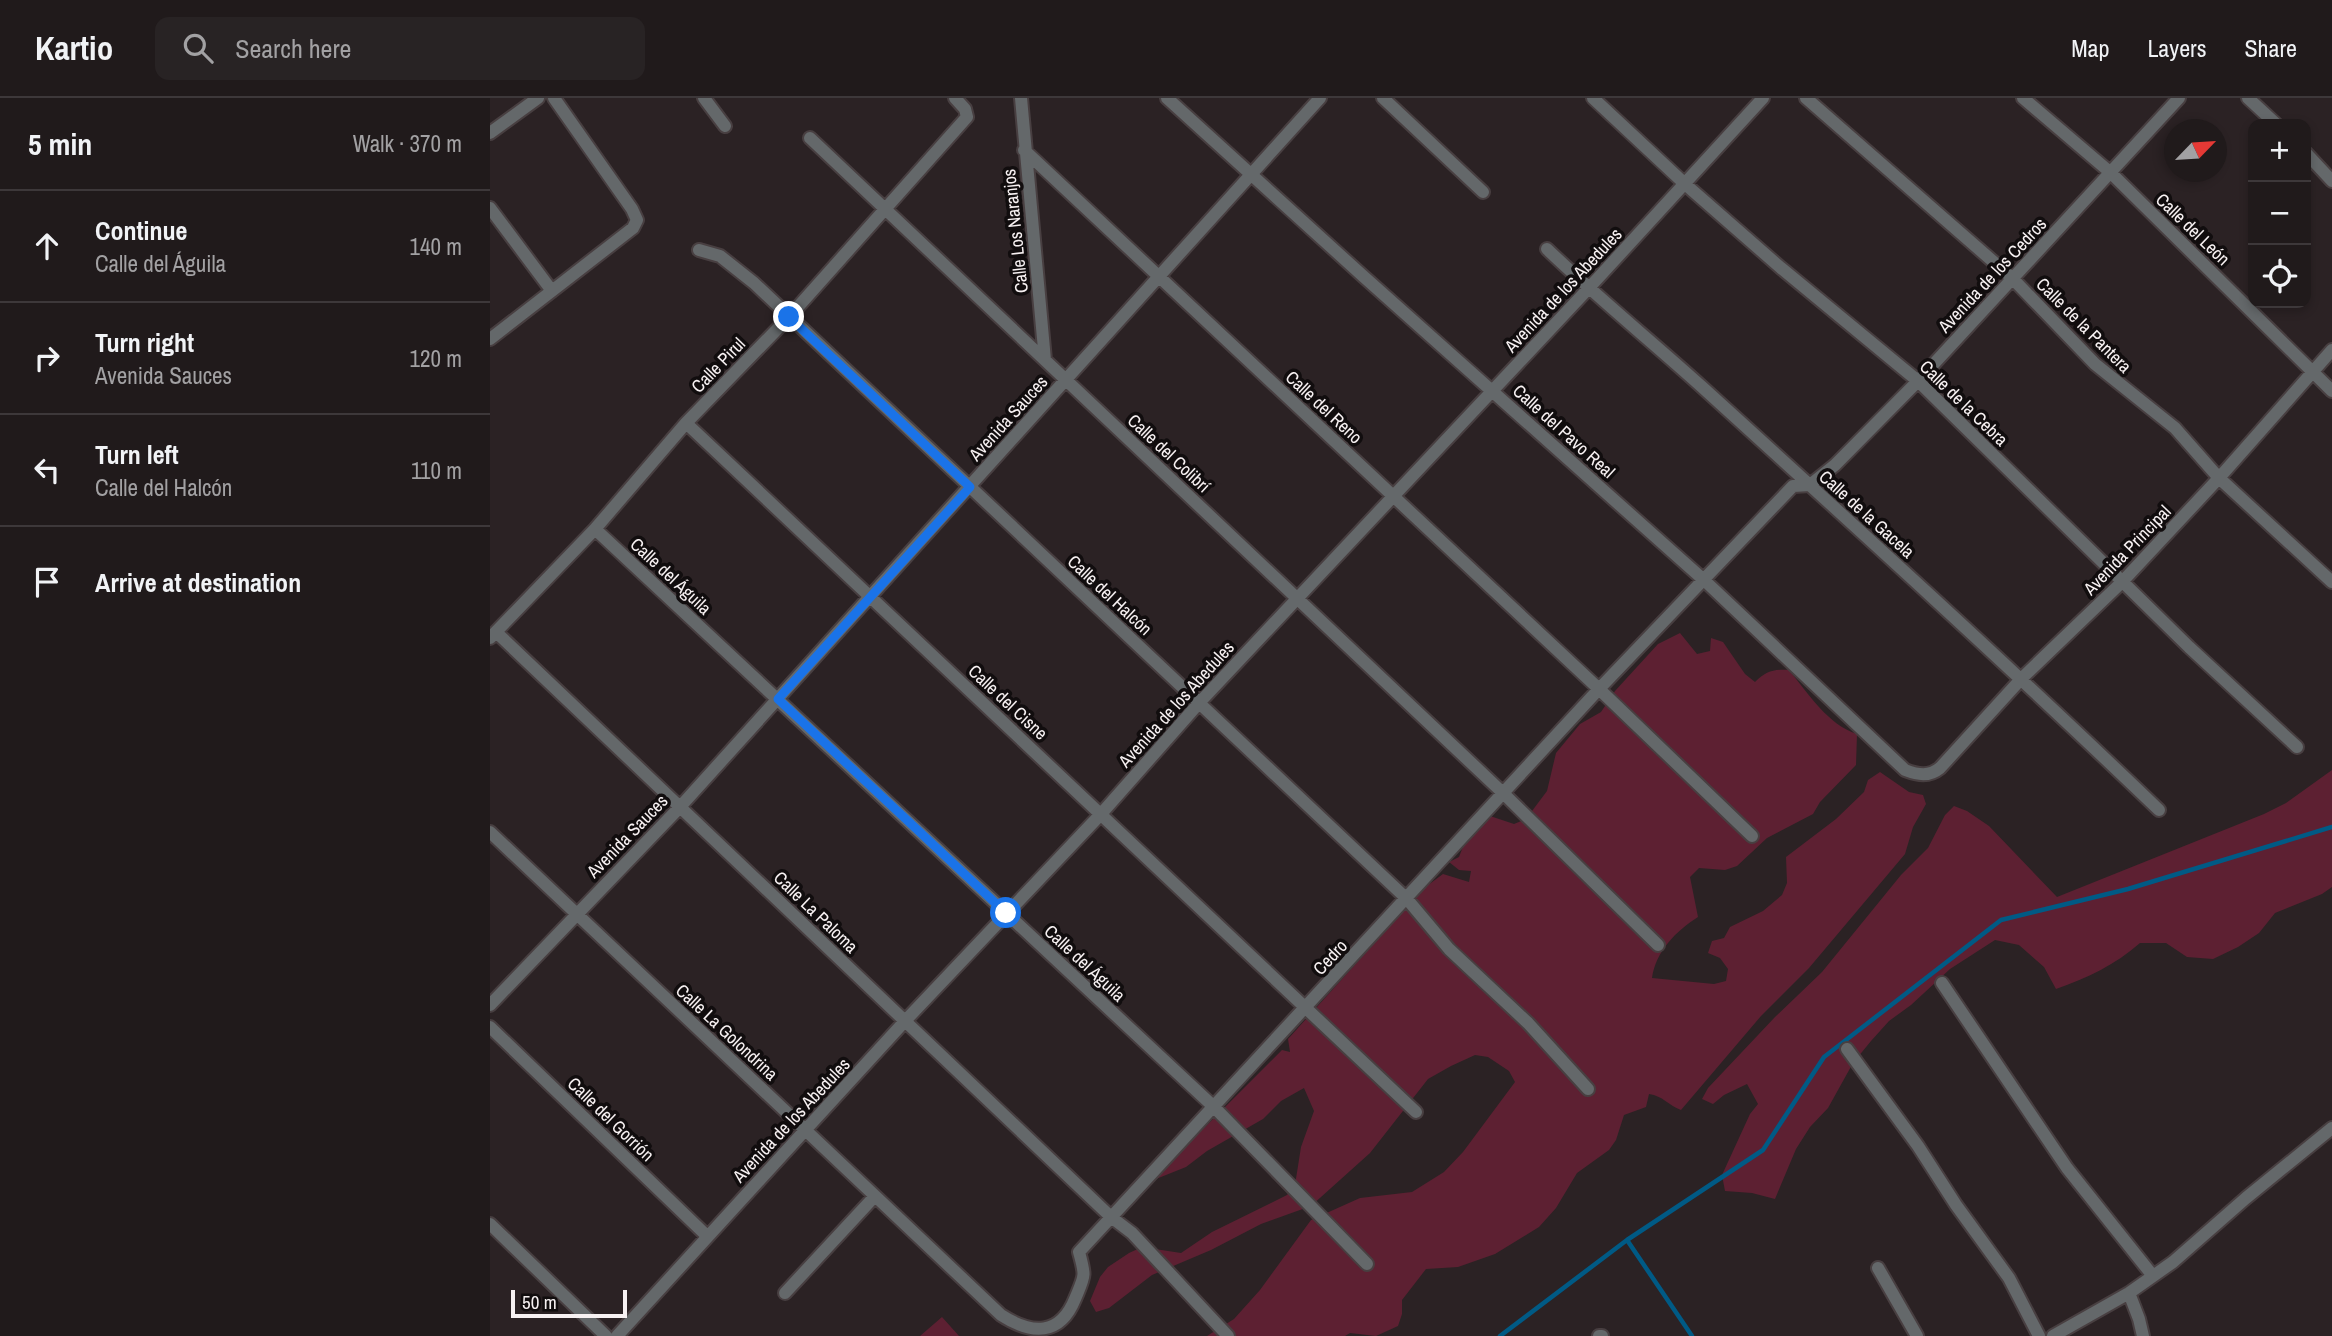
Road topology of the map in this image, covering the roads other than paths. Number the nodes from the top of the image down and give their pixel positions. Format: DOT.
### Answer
graph roads {
  1 [pos="538,98"];
  2 [pos="554,98"];
  3 [pos="704,98"];
  4 [pos="955,98"];
  5 [pos="1021,98"];
  6 [pos="1167,98"];
  7 [pos="1320,98"];
  8 [pos="1383,98"];
  9 [pos="1593,98"];
  10 [pos="1763,98"];
  11 [pos="1806,98"];
  12 [pos="2023,98"];
  13 [pos="2179,98"];
  14 [pos="2248,98"];
  15 [pos="2271,119"];
  16 [pos="724,126"];
  17 [pos="490,133"];
  18 [pos="810,138"];
  19 [pos="1024,150"];
  20 [pos="2311,158"];
  21 [pos="2111,173"];
  22 [pos="1251,175"];
  23 [pos="2332,181"];
  24 [pos="1685,184"];
  25 [pos="1483,192"];
  26 [pos="490,208"];
  27 [pos="884,208"];
  28 [pos="1547,249"];
  29 [pos="699,250"];
  30 [pos="1159,276"];
  31 [pos="2012,278"];
  32 [pos="1588,289"];
  33 [pos="552,291"];
  34 [pos="789,317"];
  35 [pos="490,339"];
  36 [pos="2332,350"];
  37 [pos="1045,360"];
  38 [pos="2312,371"];
  39 [pos="1066,380"];
  40 [pos="1918,381"];
  41 [pos="1493,390"];
  42 [pos="2332,391"];
  43 [pos="686,423"];
  44 [pos="2219,478"];
  45 [pos="1810,485"];
  46 [pos="970,487"];
  47 [pos="1392,495"];
  48 [pos="595,529"];
  49 [pos="1705,581"];
  50 [pos="2122,582"];
  51 [pos="2332,582"];
  52 [pos="871,597"];
  53 [pos="1297,599"];
  54 [pos="493,635"];
  55 [pos="2022,678"];
  56 [pos="1599,689"];
  57 [pos="778,699"];
  58 [pos="1199,703"];
  59 [pos="2297,747"];
  60 [pos="1940,768"];
  61 [pos="1503,793"];
  62 [pos="680,807"];
  63 [pos="2159,810"];
  64 [pos="1101,814"];
  65 [pos="490,832"];
  66 [pos="1752,835"];
  67 [pos="1407,899"];
  68 [pos="576,913"];
  69 [pos="1006,913"];
  70 [pos="1658,945"];
  71 [pos="1942,984"];
  72 [pos="490,1005"];
  73 [pos="1307,1007"];
  74 [pos="905,1021"];
  75 [pos="490,1027"];
  76 [pos="1847,1049"];
  77 [pos="1588,1089"];
  78 [pos="1214,1107"];
  79 [pos="1416,1112"];
  80 [pos="2332,1128"];
  81 [pos="806,1130"];
  82 [pos="875,1196"];
  83 [pos="1111,1217"];
  84 [pos="490,1224"];
  85 [pos="707,1236"];
  86 [pos="1367,1264"];
  87 [pos="1878,1268"];
  88 [pos="2152,1276"];
  89 [pos="785,1293"];
  90 [pos="2129,1293"];
  91 [pos="1001,1315"];
  92 [pos="1049,1334"];
  93 [pos="606,1336"];
  94 [pos="617,1336"];
  95 [pos="1228,1336"];
  96 [pos="1917,1336"];
  97 [pos="2039,1336"];
  98 [pos="2053,1336"];
  99 [pos="2143,1336"];
  1 -- 17 [label="street"];
  2 -- 33 [label="street"];
  3 -- 16 [label="street"];
  4 -- 27 [label="street, Calle Pirul"];
  5 -- 19 [label="street, Calle Los Naranjos"];
  6 -- 22 [label="street, Calle del Pavo Real"];
  7 -- 22 [label="street, Avenida Sauces"];
  8 -- 25 [label="street"];
  9 -- 24 [label="street, Calle de la Cebra"];
  10 -- 24 [label="street, Avenida de los Abedules"];
  11 -- 31 [label="street, Calle de la Pantera"];
  12 -- 21 [label="street, Calle del León"];
  13 -- 21 [label="street, Avenida de los Cedros"];
  14 -- 15 [label="street"];
  18 -- 27 [label="street, Calle del Colibrí"];
  19 -- 30 [label="street, Calle del Reno"];
  19 -- 37 [label="street, Calle Los Naranjos"];
  20 -- 23 [label="street"];
  21 -- 31 [label="street, Avenida de los Cedros"];
  21 -- 38 [label="street, Calle del León"];
  22 -- 30 [label="street, Avenida Sauces"];
  22 -- 41 [label="street, Calle del Pavo Real"];
  24 -- 32 [label="street, Avenida de los Abedules"];
  24 -- 40 [label="street, Calle de la Cebra"];
  26 -- 33 [label="street"];
  27 -- 34 [label="street, Calle Pirul"];
  27 -- 37 [label="street, Calle del Colibrí"];
  28 -- 32 [label="street, Calle de la Gacela"];
  29 -- 34 [label="street, Calle del Halcón"];
  30 -- 39 [label="street, Avenida Sauces"];
  30 -- 47 [label="street, Calle del Reno"];
  31 -- 40 [label="street, Avenida de los Cedros"];
  31 -- 44 [label="street, Calle de la Pantera"];
  32 -- 41 [label="street, Avenida de los Abedules"];
  32 -- 45 [label="street, Calle de la Gacela"];
  33 -- 35 [label="street"];
  34 -- 43 [label="street, Calle Pirul"];
  34 -- 46 [label="street, Calle del Halcón"];
  36 -- 38 [label="street, Avenida Principal"];
  37 -- 39 [label="street, Calle del Colibrí"];
  38 -- 42 [label="street, Calle del León"];
  38 -- 44 [label="street, Avenida Principal"];
  39 -- 46 [label="street, Avenida Sauces"];
  39 -- 53 [label="street, Calle del Colibrí"];
  40 -- 45 [label="street, Avenida de los Cedros"];
  40 -- 50 [label="street, Calle de la Cebra"];
  41 -- 47 [label="street, Avenida de los Abedules"];
  41 -- 49 [label="street, Calle del Pavo Real"];
  43 -- 48 [label="street, Calle Pirul"];
  43 -- 52 [label="street, Calle del Cisne"];
  44 -- 50 [label="street, Avenida Principal"];
  44 -- 51 [label="street, Calle de la Pantera"];
  45 -- 49 [label="street, Avenida de los Cedros"];
  45 -- 55 [label="street, Calle de la Gacela"];
  46 -- 52 [label="street, Avenida Sauces"];
  46 -- 58 [label="street, Calle del Halcón"];
  47 -- 53 [label="street, Avenida de los Abedules"];
  47 -- 56 [label="street, Calle del Reno"];
  48 -- 54 [label="street, Calle Pirul"];
  48 -- 57 [label="street, Calle del Águila"];
  49 -- 56 [label="street, Cedro"];
  49 -- 60 [label="street, Calle del Pavo Real"];
  50 -- 55 [label="street, Avenida Principal"];
  50 -- 59 [label="street, Calle de la Cebra"];
  52 -- 57 [label="street, Avenida Sauces"];
  52 -- 64 [label="street, Calle del Cisne"];
  53 -- 58 [label="street, Avenida de los Abedules"];
  53 -- 61 [label="street, Calle del Colibrí"];
  54 -- 62 [label="street, Calle La Paloma"];
  55 -- 60 [label="street, Avenida Principal"];
  55 -- 63 [label="street, Calle de la Gacela"];
  56 -- 61 [label="street, Cedro"];
  56 -- 66 [label="street, Calle del Reno"];
  57 -- 62 [label="street, Avenida Sauces"];
  57 -- 69 [label="street, Calle del Águila"];
  58 -- 64 [label="street, Avenida de los Abedules"];
  58 -- 67 [label="street, Calle del Halcón"];
  61 -- 67 [label="street, Cedro"];
  61 -- 70 [label="street, Calle del Colibrí"];
  62 -- 68 [label="street, Avenida Sauces"];
  62 -- 74 [label="street, Calle La Paloma"];
  64 -- 69 [label="street, Avenida de los Abedules"];
  64 -- 73 [label="street, Calle del Cisne"];
  65 -- 68 [label="street, Calle La Golondrina"];
  67 -- 73 [label="street, Cedro"];
  67 -- 77 [label="street, Calle del Halcón"];
  68 -- 72 [label="street, Avenida Sauces"];
  68 -- 81 [label="street, Calle La Golondrina"];
  69 -- 74 [label="street, Avenida de los Abedules"];
  69 -- 78 [label="street, Calle del Águila"];
  71 -- 88 [label="street"];
  73 -- 78 [label="street, Cedro"];
  73 -- 79 [label="street, Calle del Cisne"];
  74 -- 81 [label="street, Avenida de los Abedules"];
  74 -- 83 [label="street, Calle La Paloma"];
  75 -- 85 [label="street, Calle del Gorrión"];
  76 -- 97 [label="street"];
  78 -- 83 [label="street, Cedro"];
  78 -- 86 [label="street, Calle del Águila"];
  80 -- 88 [label="street"];
  81 -- 82 [label="street, Calle La Golondrina"];
  81 -- 85 [label="street, Avenida de los Abedules"];
  82 -- 89 [label="street"];
  82 -- 91 [label="street, Calle La Golondrina"];
  83 -- 92 [label="street, Cedro"];
  83 -- 95 [label="street, Calle La Paloma"];
  84 -- 93 [label="street"];
  85 -- 94 [label="street, Avenida de los Abedules"];
  87 -- 96 [label="street"];
  88 -- 90 [label="street"];
  90 -- 98 [label="street"];
  90 -- 99 [label="street"];
  91 -- 92 [label="street, Cedro"];
}
